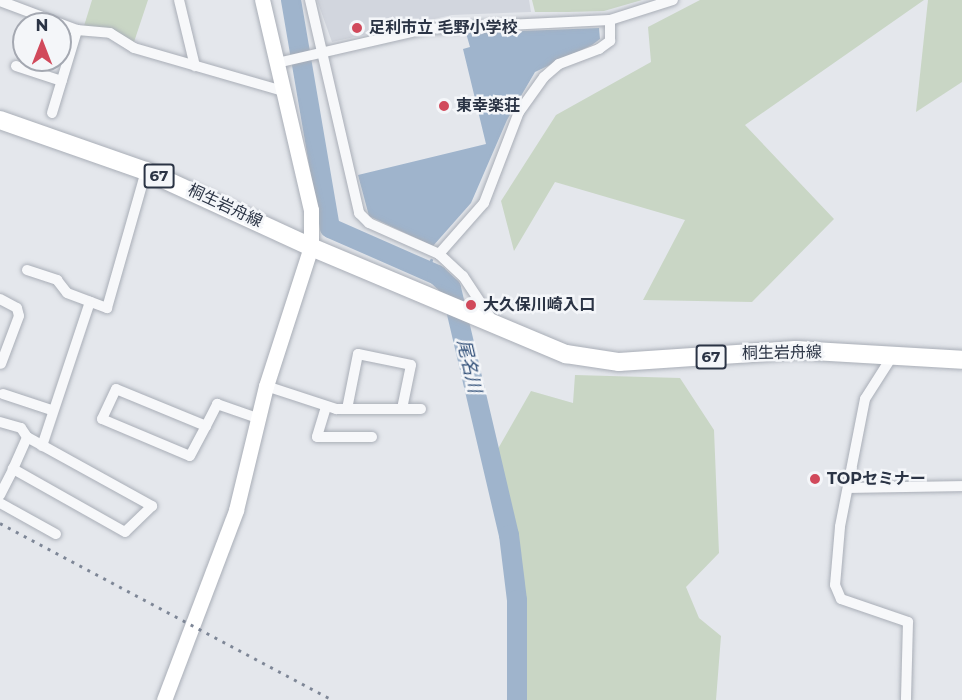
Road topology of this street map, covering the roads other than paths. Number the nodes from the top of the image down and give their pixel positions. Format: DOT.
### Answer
graph roads {
  1 [pos="179,0"];
  2 [pos="262,0"];
  3 [pos="310,0"];
  4 [pos="673,0"];
  5 [pos="0,1"];
  6 [pos="610,20"];
  7 [pos="77,30"];
  8 [pos="316,54"];
  9 [pos="284,62"];
  10 [pos="195,66"];
  11 [pos="34,72"];
  12 [pos="62,81"];
  13 [pos="283,91"];
  14 [pos="52,112"];
  15 [pos="0,120"];
  16 [pos="146,171"];
  17 [pos="311,247"];
  18 [pos="439,254"];
  19 [pos="27,270"];
  20 [pos="0,299"];
  21 [pos="90,302"];
  22 [pos="497,327"];
  23 [pos="893,355"];
  24 [pos="962,360"];
  25 [pos="1,364"];
  26 [pos="266,386"];
  27 [pos="3,394"];
  28 [pos="326,407"];
  29 [pos="402,409"];
  30 [pos="421,409"];
  31 [pos="51,410"];
  32 [pos="347,410"];
  33 [pos="260,419"];
  34 [pos="0,422"];
  35 [pos="206,426"];
  36 [pos="27,437"];
  37 [pos="372,437"];
  38 [pos="42,446"];
  39 [pos="13,469"];
  40 [pos="962,486"];
  41 [pos="851,488"];
  42 [pos="0,495"];
  43 [pos="0,502"];
  44 [pos="56,534"];
  45 [pos="164,700"];
  46 [pos="906,700"];
  1 -- 10 [label="street"];
  2 -- 9 [label="street"];
  3 -- 8 [label="street"];
  4 -- 6 [label="street"];
  5 -- 7 [label="street"];
  6 -- 8 [label="street"];
  6 -- 18 [label="street"];
  7 -- 10 [label="street"];
  7 -- 12 [label="street"];
  8 -- 9 [label="street"];
  8 -- 18 [label="street"];
  9 -- 13 [label="street"];
  10 -- 13 [label="street"];
  11 -- 12 [label="street"];
  12 -- 14 [label="street"];
  13 -- 17 [label="street"];
  15 -- 16 [label="main road, 桐生岩舟線 / 67"];
  16 -- 17 [label="main road, 桐生岩舟線 / 67"];
  16 -- 21 [label="street"];
  17 -- 22 [label="main road, 桐生岩舟線 / 67"];
  17 -- 26 [label="street"];
  18 -- 22 [label="street"];
  19 -- 21 [label="street"];
  20 -- 25 [label="street"];
  21 -- 31 [label="street"];
  22 -- 23 [label="main road, 桐生岩舟線 / 67"];
  23 -- 24 [label="main road, 桐生岩舟線 / 67"];
  23 -- 41 [label="street"];
  26 -- 28 [label="street"];
  26 -- 33 [label="street"];
  27 -- 31 [label="street"];
  28 -- 32 [label="street"];
  28 -- 37 [label="street"];
  29 -- 30 [label="street"];
  29 -- 32 [label="street"];
  29 -- 32 [label="street"];
  31 -- 38 [label="street"];
  33 -- 35 [label="street"];
  33 -- 45 [label="street"];
  34 -- 36 [label="street"];
  35 -- 35 [label="street"];
  36 -- 38 [label="street"];
  36 -- 39 [label="street"];
  38 -- 39 [label="street"];
  39 -- 42 [label="street"];
  40 -- 41 [label="street"];
  41 -- 46 [label="street"];
  43 -- 44 [label="street"];
}
